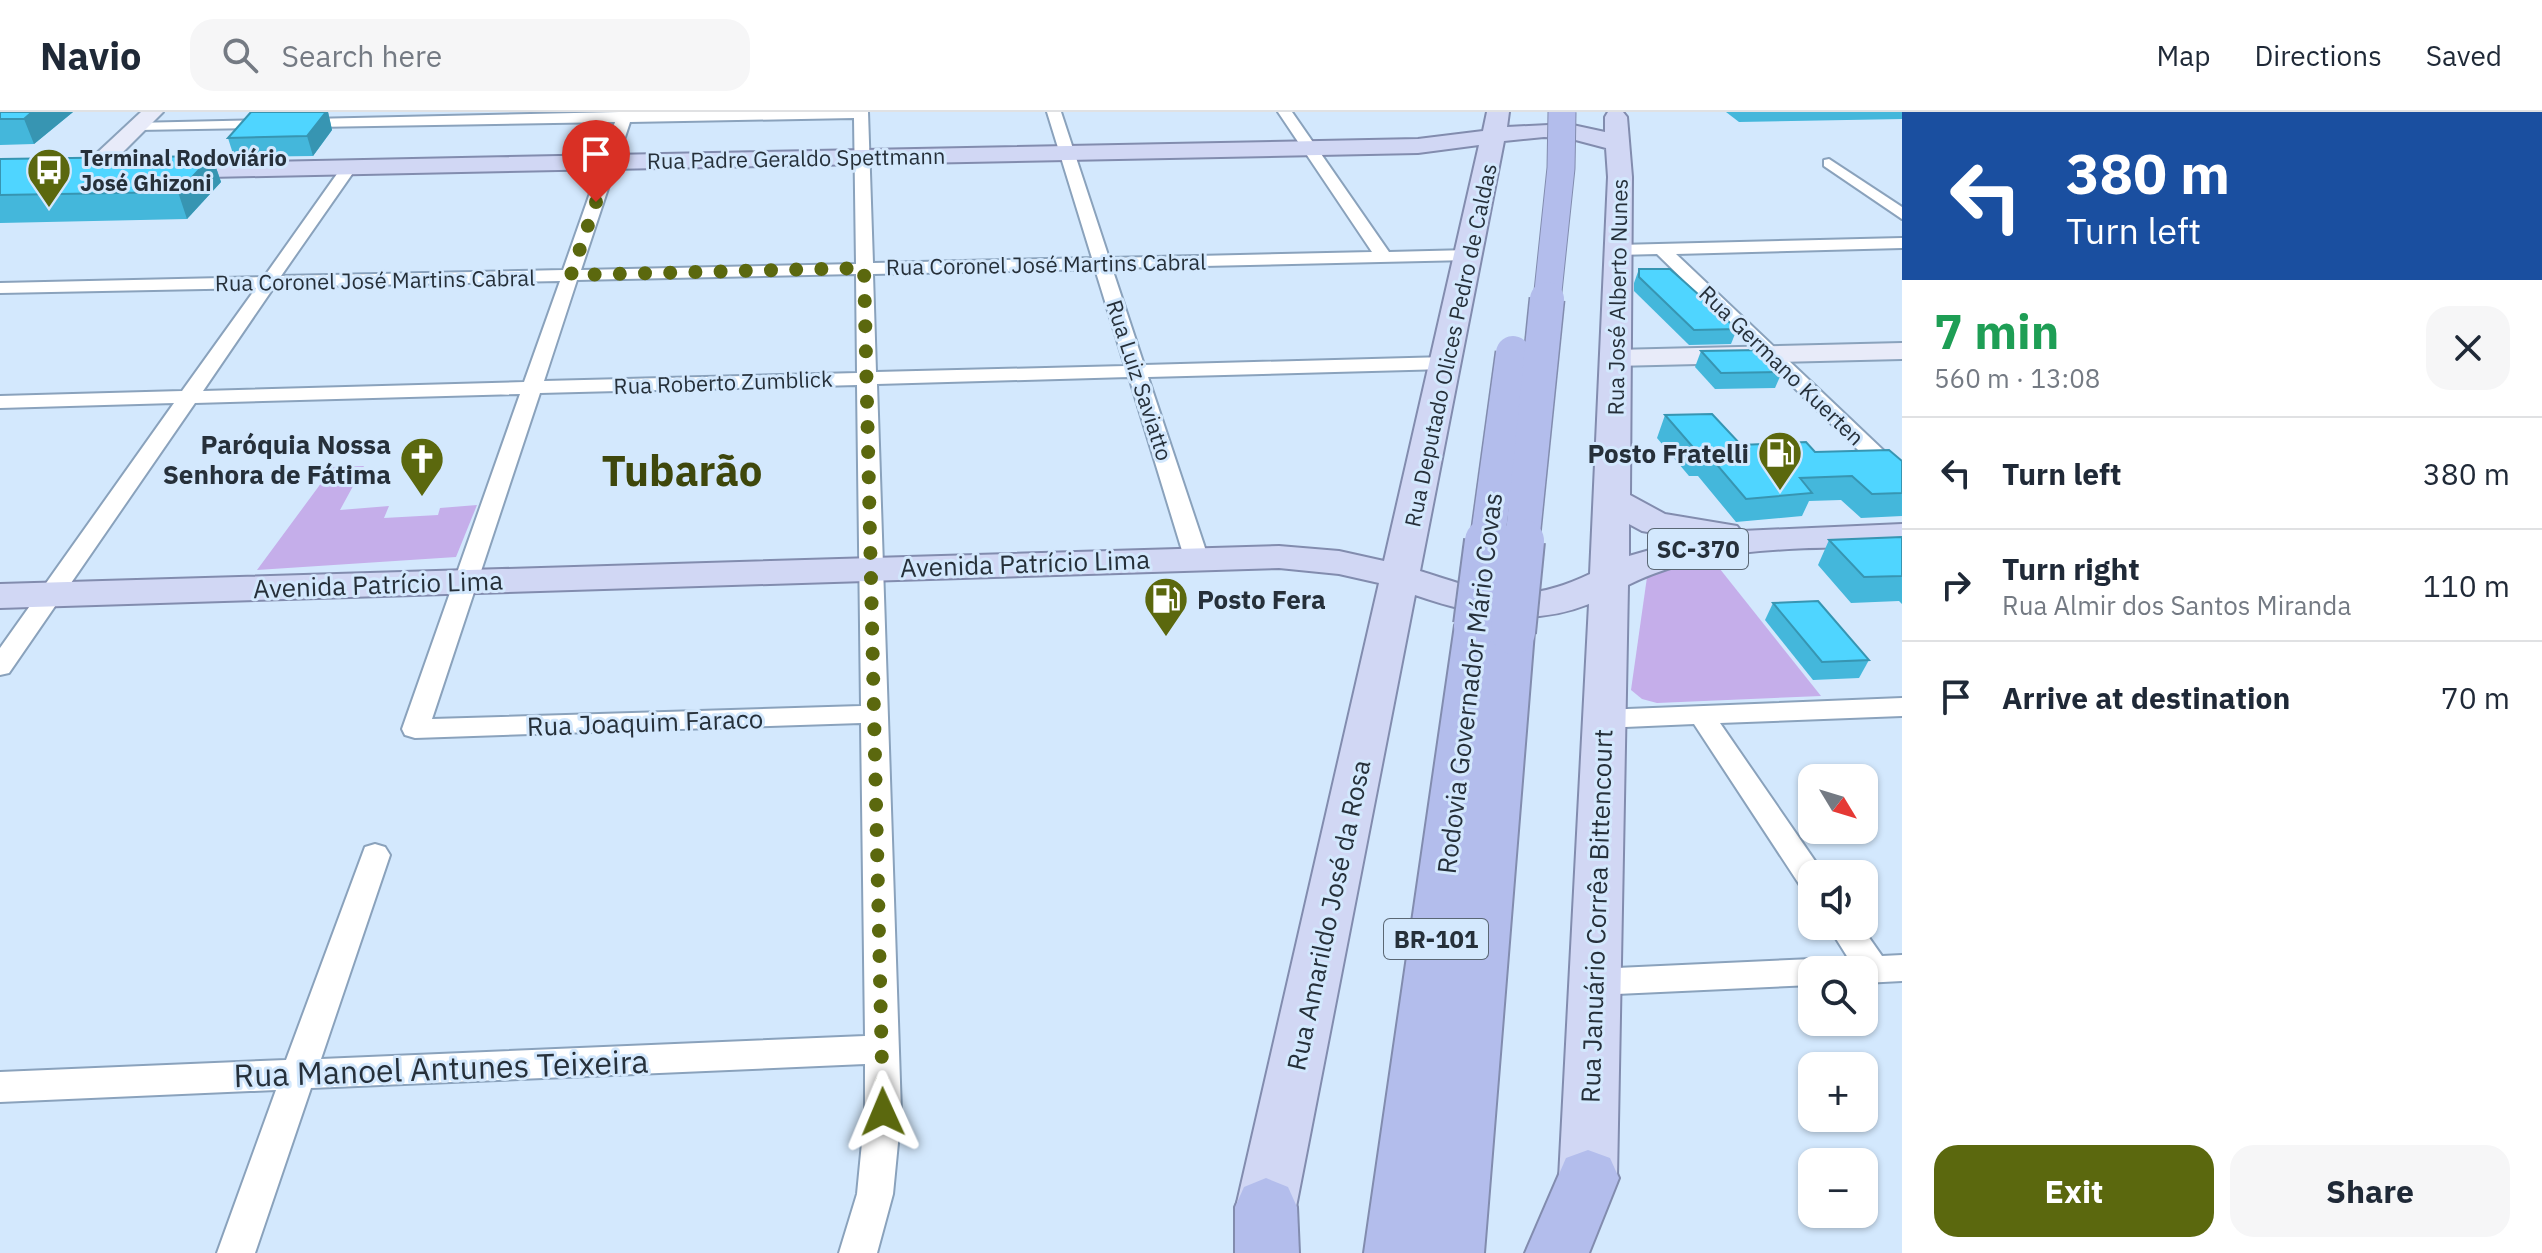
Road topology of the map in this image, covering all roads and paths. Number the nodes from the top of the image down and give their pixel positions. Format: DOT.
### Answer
graph roads {
  1 [pos="1054,112"];
  2 [pos="1285,112"];
  3 [pos="1541,112"];
  4 [pos="1562,112"];
  5 [pos="1616,112"];
  6 [pos="861,113"];
  7 [pos="625,115"];
  8 [pos="385,117"];
  9 [pos="146,119"];
  10 [pos="1497,124"];
  11 [pos="1619,145"];
  12 [pos="1310,148"];
  13 [pos="1067,153"];
  14 [pos="862,157"];
  15 [pos="609,162"];
  16 [pos="1829,163"];
  17 [pos="349,167"];
  18 [pos="61,172"];
  19 [pos="90,172"];
  20 [pos="1902,214"];
  21 [pos="1902,243"];
  22 [pos="1661,249"];
  23 [pos="1618,250"];
  24 [pos="1469,255"];
  25 [pos="1383,256"];
  26 [pos="1102,263"];
  27 [pos="864,268"];
  28 [pos="571,275"];
  29 [pos="268,282"];
  30 [pos="0,288"];
  31 [pos="1902,351"];
  32 [pos="1771,354"];
  33 [pos="1615,358"];
  34 [pos="1446,363"];
  35 [pos="1137,371"];
  36 [pos="867,378"];
  37 [pos="532,387"];
  38 [pos="188,397"];
  39 [pos="0,402"];
  40 [pos="1902,480"];
  41 [pos="1612,500"];
  42 [pos="1902,535"];
  43 [pos="1793,539"];
  44 [pos="1196,557"];
  45 [pos="871,568"];
  46 [pos="1608,579"];
  47 [pos="466,581"];
  48 [pos="1396,590"];
  49 [pos="50,594"];
  50 [pos="0,596"];
  51 [pos="1495,629"];
  52 [pos="0,667"];
  53 [pos="1902,707"];
  54 [pos="874,714"];
  55 [pos="1701,715"];
  56 [pos="1602,719"];
  57 [pos="375,855"];
  58 [pos="1799,860"];
  59 [pos="1855,940"];
  60 [pos="1868,956"];
  61 [pos="1798,973"];
  62 [pos="1595,982"];
  63 [pos="882,1049"];
  64 [pos="298,1074"];
  65 [pos="0,1087"];
  66 [pos="1588,1178"];
  67 [pos="1264,1238"];
  68 [pos="236,1253"];
  69 [pos="858,1253"];
  70 [pos="1396,1253"];
  71 [pos="1452,1253"];
  72 [pos="1557,1253"];
  73 [pos="1586,1253"];
  1 -- 13 [label="street, Rua Luiz Saviatto"];
  2 -- 12 [label="street"];
  3 -- 51 [label="highway, Rodovia Governador Mário Covas / BR-101, bridge"];
  4 -- 51 [label="highway, Rodovia Governador Mário Covas / BR-101, bridge"];
  5 -- 11 [label="main road, Rua José Alberto Nunes"];
  6 -- 7 [label="street"];
  6 -- 14 [label="street"];
  7 -- 8 [label="street"];
  7 -- 15 [label="street"];
  8 -- 9 [label="street"];
  9 -- 19 [label="street"];
  10 -- 11 [label="main road, Rua Padre Geraldo Spettmann"];
  10 -- 12 [label="main road, Rua Padre Geraldo Spettmann"];
  10 -- 24 [label="main road, Rua Deputado Olices Pedro de Caldas"];
  11 -- 23 [label="main road, Rua José Alberto Nunes"];
  12 -- 13 [label="main road, Rua Padre Geraldo Spettmann"];
  12 -- 25 [label="street"];
  13 -- 14 [label="main road, Rua Padre Geraldo Spettmann"];
  13 -- 26 [label="street, Rua Luiz Saviatto"];
  14 -- 15 [label="main road, Rua Padre Geraldo Spettmann"];
  14 -- 27 [label="street"];
  15 -- 17 [label="main road, Rua Padre Geraldo Spettmann"];
  15 -- 28 [label="street"];
  16 -- 20 [label="street"];
  17 -- 19 [label="main road, Rua Padre Geraldo Spettmann"];
  17 -- 29 [label="street"];
  18 -- 19 [label="main road, Rua Padre Geraldo Spettmann"];
  21 -- 22 [label="street"];
  22 -- 23 [label="street"];
  22 -- 32 [label="street, Rua Germano Kuerten"];
  23 -- 33 [label="main road, Rua José Alberto Nunes"];
  24 -- 25 [label="street, Rua Coronel José Martins Cabral"];
  24 -- 34 [label="main road, Rua Deputado Olices Pedro de Caldas"];
  25 -- 26 [label="street, Rua Coronel José Martins Cabral"];
  26 -- 27 [label="street, Rua Coronel José Martins Cabral"];
  26 -- 35 [label="street, Rua Luiz Saviatto"];
  27 -- 28 [label="street, Rua Coronel José Martins Cabral"];
  27 -- 36 [label="street"];
  28 -- 29 [label="street, Rua Coronel José Martins Cabral"];
  28 -- 37 [label="street"];
  29 -- 30 [label="street, Rua Coronel José Martins Cabral"];
  29 -- 38 [label="street"];
  31 -- 32 [label="street"];
  32 -- 33 [label="street"];
  32 -- 40 [label="street, Rua Germano Kuerten"];
  33 -- 41 [label="main road, Rua José Alberto Nunes"];
  34 -- 35 [label="street, Rua Roberto Zumblick"];
  34 -- 48 [label="main road, Rua Deputado Olices Pedro de Caldas"];
  35 -- 36 [label="street, Rua Roberto Zumblick"];
  35 -- 44 [label="street, Rua Luiz Saviatto"];
  36 -- 37 [label="street, Rua Roberto Zumblick"];
  36 -- 45 [label="street"];
  37 -- 38 [label="street, Rua Roberto Zumblick"];
  37 -- 47 [label="street"];
  38 -- 39 [label="street, Rua Roberto Zumblick"];
  38 -- 49 [label="street"];
  41 -- 43 [label="main road, SC-370"];
  41 -- 46 [label="main road, Rua José Alberto Nunes"];
  42 -- 43 [label="main road, SC-370"];
  43 -- 46 [label="main road, SC-370"];
  44 -- 45 [label="main road, Avenida Patrício Lima"];
  44 -- 48 [label="main road, Avenida Patrício Lima"];
  45 -- 47 [label="main road, Avenida Patrício Lima"];
  45 -- 54 [label="street"];
  46 -- 48 [label="main road"];
  46 -- 56 [label="main road, Rua Januário Corrêa Bittencourt"];
  47 -- 49 [label="main road, Avenida Patrício Lima"];
  47 -- 54 [label="street, Rua Joaquim Faraco"];
  48 -- 67 [label="main road, Rua Amarildo José da Rosa"];
  49 -- 50 [label="main road, Avenida Patrício Lima"];
  49 -- 52 [label="street"];
  51 -- 70 [label="highway, Rodovia Governador Mário Covas / BR-101"];
  51 -- 71 [label="highway, Rodovia Governador Mário Covas / BR-101"];
  53 -- 55 [label="street"];
  54 -- 63 [label="street"];
  55 -- 56 [label="street"];
  55 -- 58 [label="street"];
  56 -- 62 [label="main road, Rua Januário Corrêa Bittencourt"];
  57 -- 64 [label="street"];
  59 -- 60 [label="street"];
  61 -- 62 [label="street"];
  62 -- 66 [label="main road, Rua Januário Corrêa Bittencourt"];
  63 -- 64 [label="street, Rua Manoel Antunes Teixeira"];
  63 -- 69 [label="street"];
  64 -- 65 [label="street, Rua Manoel Antunes Teixeira"];
  64 -- 68 [label="street"];
  66 -- 72 [label="highway"];
  66 -- 73 [label="street, Rua Januário Corrêa Bittencourt"];
}
